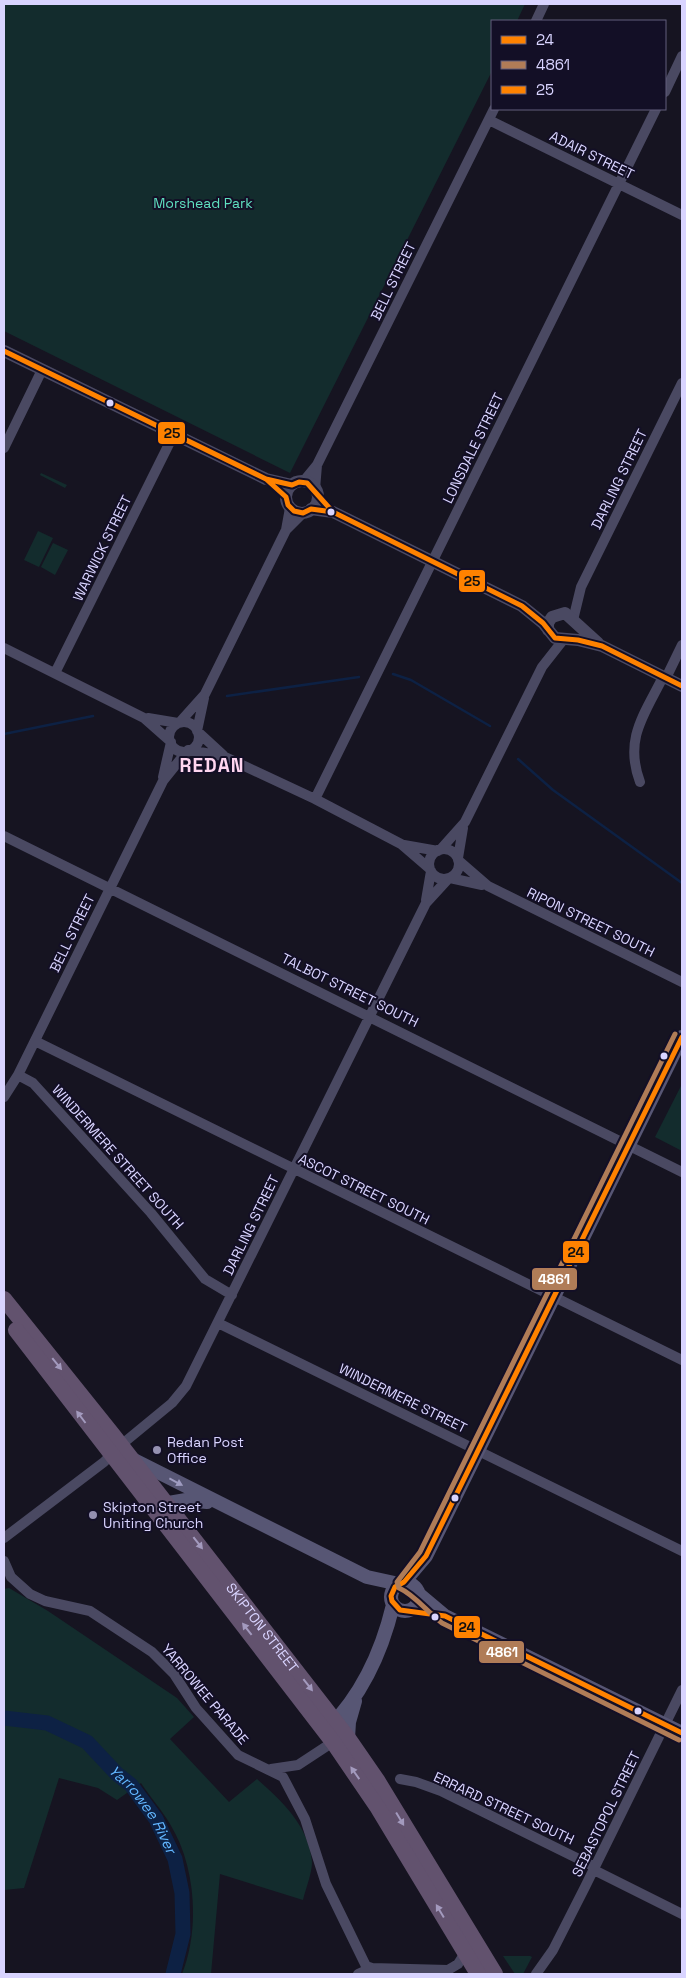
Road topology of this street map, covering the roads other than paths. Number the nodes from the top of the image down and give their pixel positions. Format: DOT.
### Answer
graph roads {
  1 [pos="544,4"];
  2 [pos="536,20"];
  3 [pos="682,56"];
  4 [pos="666,90"];
  5 [pos="494,110"];
  6 [pos="656,110"];
  7 [pos="489,120"];
  8 [pos="620,183"];
  9 [pos="682,215"];
  10 [pos="4,351"];
  11 [pos="42,370"];
  12 [pos="682,383"];
  13 [pos="174,434"];
  14 [pos="4,448"];
  15 [pos="317,466"];
  16 [pos="266,479"];
  17 [pos="297,483"];
  18 [pos="316,493"];
  19 [pos="288,502"];
  20 [pos="307,511"];
  21 [pos="333,512"];
  22 [pos="286,530"];
  23 [pos="432,562"];
  24 [pos="581,587"];
  25 [pos="522,606"];
  26 [pos="557,614"];
  27 [pos="573,621"];
  28 [pos="549,631"];
  29 [pos="565,639"];
  30 [pos="682,645"];
  31 [pos="602,646"];
  32 [pos="4,648"];
  33 [pos="542,667"];
  34 [pos="55,673"];
  35 [pos="665,677"];
  36 [pos="682,686"];
  37 [pos="205,694"];
  38 [pos="144,718"];
  39 [pos="179,723"];
  40 [pos="198,732"];
  41 [pos="170,741"];
  42 [pos="188,751"];
  43 [pos="224,756"];
  44 [pos="162,781"];
  45 [pos="640,782"];
  46 [pos="315,799"];
  47 [pos="465,822"];
  48 [pos="4,836"];
  49 [pos="401,844"];
  50 [pos="439,850"];
  51 [pos="458,859"];
  52 [pos="430,870"];
  53 [pos="449,878"];
  54 [pos="488,886"];
  55 [pos="109,888"];
  56 [pos="426,903"];
  57 [pos="682,982"];
  58 [pos="369,1016"];
  59 [pos="682,1037"];
  60 [pos="35,1041"];
  61 [pos="18,1074"];
  62 [pos="4,1097"];
  63 [pos="629,1145"];
  64 [pos="294,1169"];
  65 [pos="682,1172"];
  66 [pos="233,1292"];
  67 [pos="554,1298"];
  68 [pos="4,1299"];
  69 [pos="4,1315"];
  70 [pos="218,1323"];
  71 [pos="682,1360"];
  72 [pos="116,1450"];
  73 [pos="478,1450"];
  74 [pos="133,1460"];
  75 [pos="168,1504"];
  76 [pos="151,1506"];
  77 [pos="222,1506"];
  78 [pos="6,1536"];
  79 [pos="682,1551"];
  80 [pos="426,1556"];
  81 [pos="4,1560"];
  82 [pos="367,1577"];
  83 [pos="402,1583"];
  84 [pos="419,1593"];
  85 [pos="392,1603"];
  86 [pos="410,1611"];
  87 [pos="445,1616"];
  88 [pos="385,1638"];
  89 [pos="682,1690"];
  90 [pos="359,1691"];
  91 [pos="666,1725"];
  92 [pos="336,1733"];
  93 [pos="682,1733"];
  94 [pos="300,1764"];
  95 [pos="265,1768"];
  96 [pos="400,1780"];
  97 [pos="290,1790"];
  98 [pos="595,1869"];
  99 [pos="682,1914"];
  100 [pos="553,1950"];
  101 [pos="465,1953"];
  102 [pos="371,1968"];
  103 [pos="445,1970"];
  104 [pos="477,1971"];
  105 [pos="358,1974"];
  106 [pos="536,1974"];
  107 [pos="545,1974"];
  1 -- 2 [label="street"];
  3 -- 4 [label="street"];
  5 -- 7 [label="street, BELL STREET"];
  6 -- 8 [label="street, LONSDALE STREET"];
  7 -- 8 [label="street, ADAIR STREET"];
  7 -- 15 [label="street, BELL STREET"];
  8 -- 9 [label="street, ADAIR STREET"];
  8 -- 23 [label="street, LONSDALE STREET"];
  10 -- 11 [label="street"];
  11 -- 13 [label="street"];
  11 -- 14 [label="street"];
  12 -- 24 [label="street, DARLING STREET"];
  13 -- 16 [label="street"];
  13 -- 34 [label="street, WARWICK STREET"];
  15 -- 17 [label="street, BELL STREET"];
  15 -- 18 [label="street, BELL STREET"];
  16 -- 17 [label="street"];
  16 -- 19 [label="street"];
  17 -- 18 [label="street"];
  17 -- 19 [label="street"];
  18 -- 20 [label="street"];
  18 -- 21 [label="street"];
  19 -- 20 [label="street"];
  19 -- 22 [label="street"];
  20 -- 21 [label="street"];
  20 -- 22 [label="street"];
  21 -- 23 [label="street"];
  22 -- 37 [label="street"];
  23 -- 25 [label="street"];
  23 -- 46 [label="street, LONSDALE STREET"];
  24 -- 26 [label="street, DARLING STREET"];
  24 -- 27 [label="street, DARLING STREET"];
  25 -- 26 [label="street"];
  25 -- 28 [label="street"];
  26 -- 27 [label="street"];
  26 -- 28 [label="street"];
  27 -- 29 [label="street"];
  27 -- 31 [label="street"];
  28 -- 29 [label="street"];
  28 -- 33 [label="street"];
  29 -- 31 [label="street"];
  29 -- 33 [label="street"];
  30 -- 35 [label="street"];
  31 -- 35 [label="street"];
  32 -- 34 [label="street"];
  33 -- 47 [label="street"];
  34 -- 38 [label="street"];
  35 -- 36 [label="street"];
  35 -- 45 [label="street"];
  37 -- 39 [label="street"];
  37 -- 40 [label="street"];
  38 -- 39 [label="street"];
  38 -- 41 [label="street"];
  39 -- 40 [label="street"];
  39 -- 41 [label="street"];
  40 -- 42 [label="street"];
  40 -- 43 [label="street"];
  41 -- 42 [label="street"];
  41 -- 44 [label="street, BELL STREET"];
  42 -- 43 [label="street"];
  42 -- 44 [label="street, BELL STREET"];
  43 -- 46 [label="street"];
  44 -- 55 [label="street, BELL STREET"];
  46 -- 49 [label="street"];
  47 -- 50 [label="street"];
  47 -- 51 [label="street"];
  48 -- 55 [label="street, TALBOT STREET SOUTH"];
  49 -- 50 [label="street"];
  49 -- 52 [label="street"];
  50 -- 51 [label="street"];
  50 -- 52 [label="street"];
  51 -- 53 [label="street"];
  51 -- 54 [label="street, RIPON STREET SOUTH"];
  52 -- 53 [label="street"];
  52 -- 56 [label="street, DARLING STREET"];
  53 -- 54 [label="street, RIPON STREET SOUTH"];
  53 -- 56 [label="street, DARLING STREET"];
  54 -- 57 [label="street, RIPON STREET SOUTH"];
  55 -- 58 [label="street, TALBOT STREET SOUTH"];
  55 -- 60 [label="street, BELL STREET"];
  56 -- 58 [label="street, DARLING STREET"];
  58 -- 63 [label="street, TALBOT STREET SOUTH"];
  58 -- 64 [label="street, DARLING STREET"];
  59 -- 63 [label="main road"];
  60 -- 61 [label="street, BELL STREET"];
  60 -- 64 [label="street, ASCOT STREET SOUTH"];
  61 -- 62 [label="street, BELL STREET"];
  61 -- 66 [label="street, WINDERMERE STREET SOUTH"];
  63 -- 65 [label="street, TALBOT STREET SOUTH"];
  63 -- 67 [label="main road"];
  64 -- 66 [label="street, DARLING STREET"];
  64 -- 67 [label="street, ASCOT STREET SOUTH"];
  66 -- 70 [label="street, DARLING STREET"];
  67 -- 71 [label="street, ASCOT STREET SOUTH"];
  67 -- 73 [label="main road"];
  68 -- 72 [label="highway, SKIPTON STREET, one-way"];
  72 -- 69 [label="highway, SKIPTON STREET, one-way"];
  70 -- 72 [label="street, DARLING STREET"];
  70 -- 73 [label="street, WINDERMERE STREET"];
  72 -- 74 [label="highway, SKIPTON STREET"];
  72 -- 76 [label="highway, SKIPTON STREET"];
  72 -- 78 [label="street"];
  73 -- 79 [label="street, WINDERMERE STREET"];
  73 -- 80 [label="main road"];
  74 -- 75 [label="highway, SKIPTON STREET"];
  74 -- 77 [label="main road, one-way"];
  75 -- 76 [label="main road"];
  75 -- 77 [label="main road"];
  75 -- 92 [label="highway, SKIPTON STREET, one-way"];
  92 -- 76 [label="highway, SKIPTON STREET, one-way"];
  77 -- 82 [label="main road"];
  80 -- 83 [label="main road"];
  80 -- 84 [label="main road"];
  81 -- 95 [label="street, YARROWEE PARADE"];
  82 -- 83 [label="main road"];
  82 -- 85 [label="main road"];
  83 -- 84 [label="main road"];
  83 -- 85 [label="main road"];
  84 -- 86 [label="main road"];
  84 -- 87 [label="main road"];
  85 -- 86 [label="main road"];
  85 -- 88 [label="main road"];
  86 -- 87 [label="main road"];
  86 -- 88 [label="main road"];
  87 -- 91 [label="main road"];
  88 -- 90 [label="main road"];
  89 -- 91 [label="street, SEBASTOPOL STREET"];
  90 -- 92 [label="main road"];
  90 -- 92 [label="main road"];
  91 -- 93 [label="main road"];
  91 -- 98 [label="street, SEBASTOPOL STREET"];
  92 -- 94 [label="street, YARROWEE PARADE"];
  101 -- 92 [label="highway, SKIPTON STREET, one-way"];
  92 -- 104 [label="highway, SKIPTON STREET, one-way"];
  94 -- 95 [label="street, YARROWEE PARADE"];
  94 -- 97 [label="street"];
  95 -- 97 [label="street, YARROWEE PARADE"];
  96 -- 98 [label="street, ERRARD STREET SOUTH"];
  97 -- 102 [label="street, YARROWEE PARADE"];
  98 -- 99 [label="street, ERRARD STREET SOUTH"];
  98 -- 100 [label="street, SEBASTOPOL STREET"];
  100 -- 106 [label="street, SEBASTOPOL STREET"];
  100 -- 107 [label="street, SEBASTOPOL STREET"];
  101 -- 103 [label="street"];
  101 -- 104 [label="highway, SKIPTON STREET"];
  102 -- 103 [label="street"];
  102 -- 105 [label="street"];
  103 -- 104 [label="street"];
}
